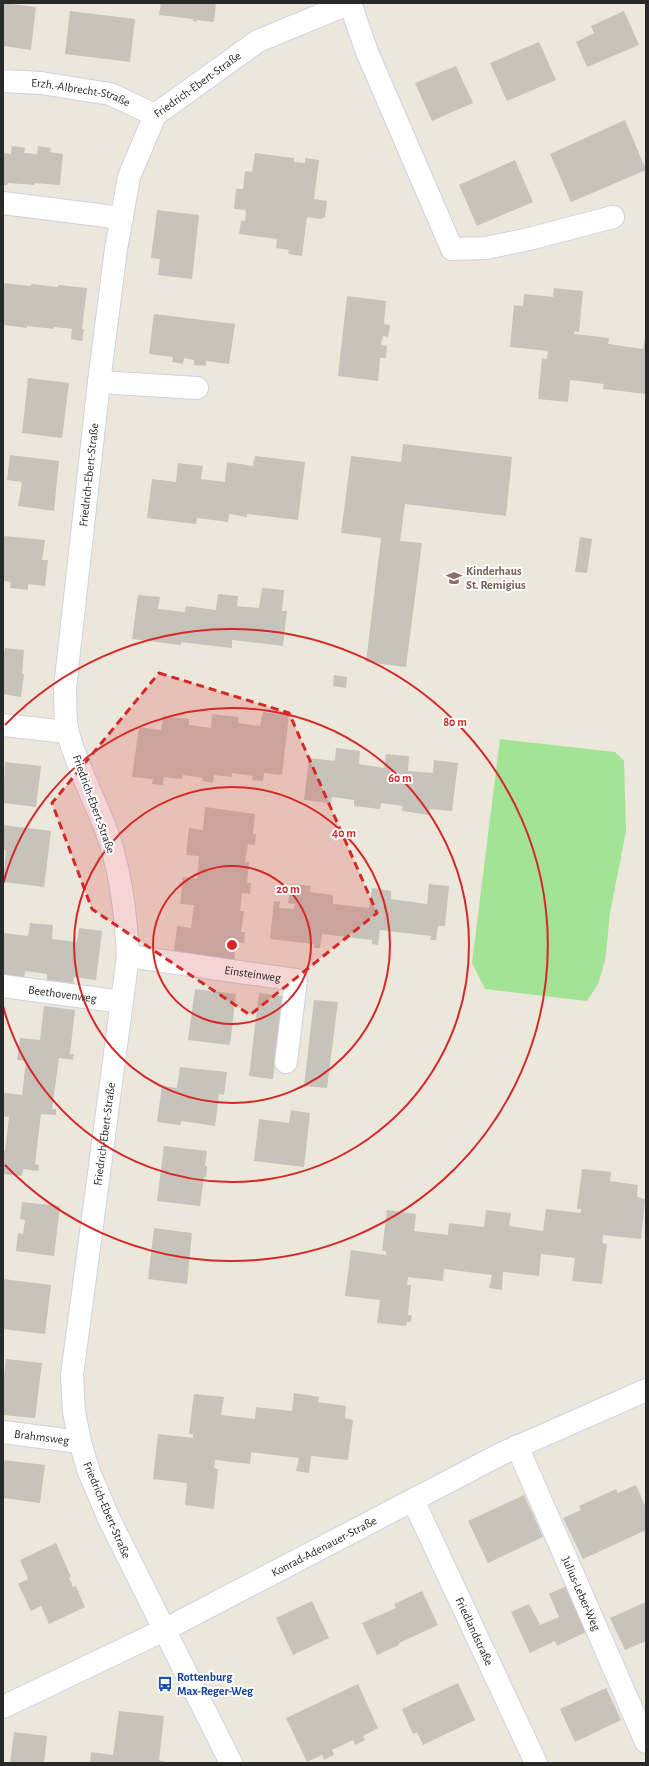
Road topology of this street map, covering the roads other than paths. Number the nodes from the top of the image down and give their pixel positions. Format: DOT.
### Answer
graph roads {
  1 [pos="350,3"];
  2 [pos="3,81"];
  3 [pos="155,115"];
  4 [pos="3,203"];
  5 [pos="612,217"];
  6 [pos="122,218"];
  7 [pos="99,382"];
  8 [pos="197,388"];
  9 [pos="3,725"];
  10 [pos="67,732"];
  11 [pos="128,956"];
  12 [pos="3,986"];
  13 [pos="122,1002"];
  14 [pos="286,1062"];
  15 [pos="646,1390"];
  16 [pos="3,1432"];
  17 [pos="80,1442"];
  18 [pos="517,1446"];
  19 [pos="414,1500"];
  20 [pos="164,1630"];
  21 [pos="3,1707"];
  22 [pos="646,1742"];
  23 [pos="231,1763"];
  24 [pos="536,1763"];
  1 -- 3 [label="street, Friedrich-Ebert-Straße"];
  1 -- 5 [label="street"];
  2 -- 3 [label="street, Erzh.-Albrecht-Straße"];
  3 -- 6 [label="street, Friedrich-Ebert-Straße"];
  4 -- 6 [label="street"];
  6 -- 7 [label="street, Friedrich-Ebert-Straße"];
  7 -- 8 [label="street"];
  7 -- 10 [label="street, Friedrich-Ebert-Straße"];
  9 -- 10 [label="street"];
  10 -- 11 [label="street, Friedrich-Ebert-Straße"];
  11 -- 13 [label="street, Friedrich-Ebert-Straße"];
  11 -- 14 [label="street, Einsteinweg"];
  12 -- 13 [label="street, Beethovenweg"];
  13 -- 17 [label="street, Friedrich-Ebert-Straße"];
  15 -- 18 [label="street, Konrad-Adenauer-Straße"];
  16 -- 17 [label="street, Brahmsweg"];
  17 -- 20 [label="street, Friedrich-Ebert-Straße"];
  18 -- 19 [label="street, Konrad-Adenauer-Straße"];
  18 -- 22 [label="street, Julius-Leber-Weg"];
  19 -- 20 [label="street, Konrad-Adenauer-Straße"];
  19 -- 24 [label="street, Friedlandstraße"];
  20 -- 21 [label="street, Konrad-Adenauer-Straße"];
  20 -- 23 [label="street, Friedrich-Ebert-Straße"];
}
